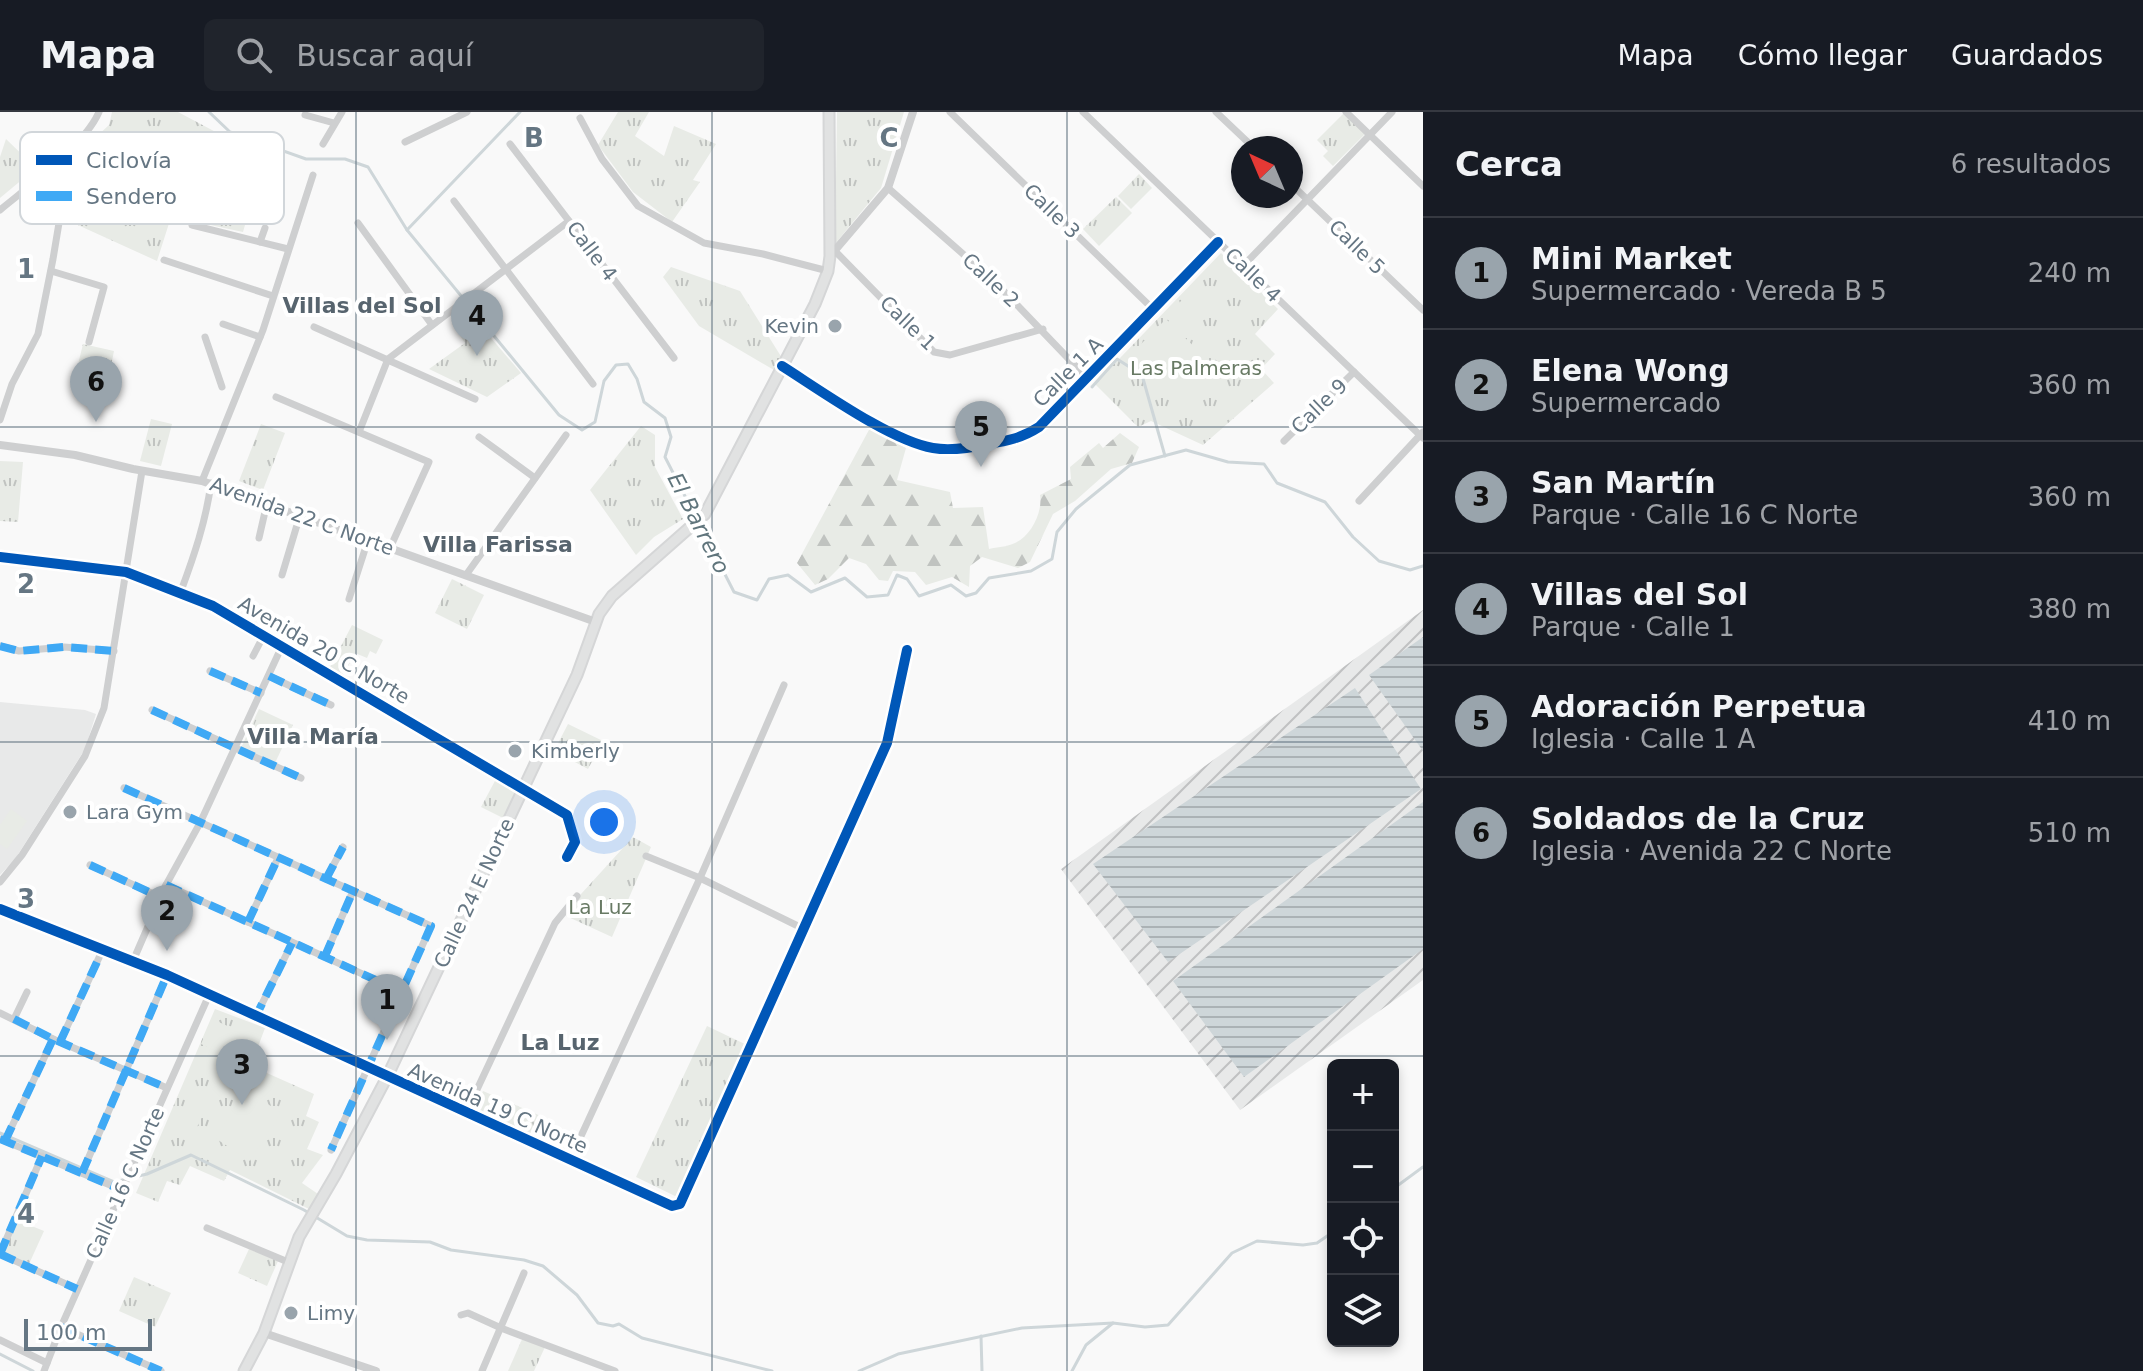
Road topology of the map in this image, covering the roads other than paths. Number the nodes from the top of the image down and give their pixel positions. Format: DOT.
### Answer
graph roads {
  1 [pos="99,112"];
  2 [pos="342,112"];
  3 [pos="467,112"];
  4 [pos="829,112"];
  5 [pos="913,112"];
  6 [pos="950,112"];
  7 [pos="1083,112"];
  8 [pos="1216,112"];
  9 [pos="1346,112"];
  10 [pos="1392,112"];
  11 [pos="305,115"];
  12 [pos="580,118"];
  13 [pos="334,123"];
  14 [pos="86,132"];
  15 [pos="1370,135"];
  16 [pos="1241,136"];
  17 [pos="405,142"];
  18 [pos="323,144"];
  19 [pos="510,144"];
  20 [pos="313,175"];
  21 [pos="1423,186"];
  22 [pos="888,188"];
  23 [pos="20,193"];
  24 [pos="1303,196"];
  25 [pos="1307,200"];
  26 [pos="454,201"];
  27 [pos="0,210"];
  28 [pos="569,221"];
  29 [pos="358,223"];
  30 [pos="59,224"];
  31 [pos="192,225"];
  32 [pos="265,228"];
  33 [pos="260,242"];
  34 [pos="1218,242"];
  35 [pos="288,249"];
  36 [pos="832,254"];
  37 [pos="164,260"];
  38 [pos="1243,266"];
  39 [pos="507,269"];
  40 [pos="51,271"];
  41 [pos="828,271"];
  42 [pos="273,296"];
  43 [pos="1154,310"];
  44 [pos="1423,310"];
  45 [pos="223,324"];
  46 [pos="432,325"];
  47 [pos="314,327"];
  48 [pos="1043,329"];
  49 [pos="205,337"];
  50 [pos="260,337"];
  51 [pos="89,342"];
  52 [pos="674,358"];
  53 [pos="388,359"];
  54 [pos="782,366"];
  55 [pos="1354,372"];
  56 [pos="1088,379"];
  57 [pos="593,384"];
  58 [pos="222,387"];
  59 [pos="276,397"];
  60 [pos="475,399"];
  61 [pos="0,420"];
  62 [pos="359,432"];
  63 [pos="566,435"];
  64 [pos="1422,435"];
  65 [pos="479,437"];
  66 [pos="1284,441"];
  67 [pos="0,445"];
  68 [pos="142,471"];
  69 [pos="535,478"];
  70 [pos="207,482"];
  71 [pos="1359,501"];
  72 [pos="267,503"];
  73 [pos="300,515"];
  74 [pos="259,538"];
  75 [pos="368,540"];
  76 [pos="390,548"];
  77 [pos="0,557"];
  78 [pos="126,572"];
  79 [pos="282,575"];
  80 [pos="466,575"];
  81 [pos="181,591"];
  82 [pos="349,599"];
  83 [pos="596,622"];
  84 [pos="264,635"];
  85 [pos="0,646"];
  86 [pos="282,646"];
  87 [pos="907,650"];
  88 [pos="114,651"];
  89 [pos="253,656"];
  90 [pos="210,671"];
  91 [pos="269,676"];
  92 [pos="784,685"];
  93 [pos="261,693"];
  94 [pos="331,705"];
  95 [pos="152,710"];
  96 [pos="236,749"];
  97 [pos="301,778"];
  98 [pos="124,788"];
  99 [pos="524,789"];
  100 [pos="200,823"];
  101 [pos="343,847"];
  102 [pos="646,856"];
  103 [pos="567,857"];
  104 [pos="278,858"];
  105 [pos="90,865"];
  106 [pos="700,878"];
  107 [pos="326,879"];
  108 [pos="0,882"];
  109 [pos="166,885"];
  110 [pos="353,891"];
  111 [pos="577,896"];
  112 [pos="160,897"];
  113 [pos="0,909"];
  114 [pos="248,922"];
  115 [pos="804,929"];
  116 [pos="292,943"];
  117 [pos="103,949"];
  118 [pos="325,956"];
  119 [pos="133,961"];
  120 [pos="167,975"];
  121 [pos="400,991"];
  122 [pos="27,992"];
  123 [pos="209,995"];
  124 [pos="0,1013"];
  125 [pos="255,1018"];
  126 [pos="14,1019"];
  127 [pos="57,1041"];
  128 [pos="366,1067"];
  129 [pos="125,1069"];
  130 [pos="387,1077"];
  131 [pos="167,1088"];
  132 [pos="466,1113"];
  133 [pos="3,1140"];
  134 [pos="331,1150"];
  135 [pos="42,1156"];
  136 [pos="570,1160"];
  137 [pos="82,1173"];
  138 [pos="124,1188"];
  139 [pos="207,1228"];
  140 [pos="0,1254"];
  141 [pos="288,1262"];
  142 [pos="524,1273"];
  143 [pos="77,1289"];
  144 [pos="461,1315"];
  145 [pos="61,1327"];
  146 [pos="501,1328"];
  147 [pos="264,1333"];
  148 [pos="0,1340"];
  149 [pos="46,1367"];
  150 [pos="161,1371"];
  151 [pos="244,1371"];
  152 [pos="376,1371"];
  153 [pos="482,1371"];
  154 [pos="615,1371"];
  1 -- 14 [label="street"];
  2 -- 13 [label="street"];
  3 -- 17 [label="street"];
  4 -- 36 [label="main road"];
  5 -- 22 [label="street"];
  6 -- 43 [label="street, Calle 3"];
  7 -- 34 [label="street, Calle 4"];
  8 -- 16 [label="street"];
  9 -- 15 [label="street"];
  10 -- 15 [label="street"];
  11 -- 13 [label="street"];
  12 -- 41 [label="street"];
  13 -- 18 [label="street"];
  15 -- 21 [label="street"];
  15 -- 25 [label="street"];
  19 -- 28 [label="street, Calle 4"];
  20 -- 35 [label="street"];
  22 -- 36 [label="street"];
  22 -- 48 [label="street, Calle 2"];
  23 -- 27 [label="street"];
  24 -- 25 [label="street, Calle 5"];
  25 -- 38 [label="street"];
  25 -- 44 [label="street, Calle 5"];
  26 -- 39 [label="street"];
  28 -- 39 [label="street"];
  28 -- 52 [label="street, Calle 4"];
  29 -- 46 [label="street"];
  30 -- 40 [label="street"];
  31 -- 33 [label="street"];
  32 -- 33 [label="street"];
  33 -- 35 [label="street"];
  34 -- 38 [label="street, Calle 4"];
  34 -- 43 [label="street, Calle 1 A"];
  35 -- 42 [label="street"];
  36 -- 41 [label="main road"];
  36 -- 48 [label="street, Calle 1"];
  37 -- 42 [label="street"];
  38 -- 55 [label="street, Calle 4"];
  39 -- 46 [label="street"];
  39 -- 57 [label="street"];
  40 -- 51 [label="street"];
  40 -- 61 [label="street"];
  41 -- 54 [label="main road"];
  42 -- 50 [label="street"];
  43 -- 56 [label="street, Calle 1 A"];
  45 -- 50 [label="street"];
  46 -- 53 [label="street"];
  47 -- 53 [label="street"];
  48 -- 56 [label="street, Calle 2"];
  49 -- 58 [label="street"];
  50 -- 70 [label="street"];
  53 -- 60 [label="street"];
  53 -- 62 [label="street"];
  54 -- 56 [label="street, Calle 1 A"];
  54 -- 83 [label="main road, Calle 24 E Norte"];
  55 -- 64 [label="street, Calle 4"];
  55 -- 66 [label="street, Calle 9"];
  59 -- 62 [label="street"];
  62 -- 76 [label="street"];
  63 -- 69 [label="street"];
  64 -- 71 [label="street"];
  65 -- 69 [label="street"];
  67 -- 68 [label="street, Avenida 22 C Norte"];
  68 -- 70 [label="street, Avenida 22 C Norte"];
  68 -- 78 [label="street"];
  69 -- 80 [label="street"];
  70 -- 72 [label="street, Avenida 22 C Norte"];
  70 -- 81 [label="street"];
  72 -- 73 [label="street, Avenida 22 C Norte"];
  72 -- 74 [label="street"];
  73 -- 75 [label="street, Avenida 22 C Norte"];
  73 -- 79 [label="street"];
  75 -- 76 [label="street, Avenida 22 C Norte"];
  75 -- 82 [label="street"];
  76 -- 80 [label="street, Avenida 22 C Norte"];
  77 -- 78 [label="street, Avenida 20 C Norte"];
  78 -- 81 [label="street, Avenida 20 C Norte"];
  78 -- 88 [label="street"];
  80 -- 83 [label="street, Avenida 22 C Norte"];
  81 -- 84 [label="street, Avenida 20 C Norte"];
  83 -- 99 [label="main road, Calle 24 E Norte"];
  84 -- 86 [label="street, Avenida 20 C Norte"];
  84 -- 89 [label="street"];
  85 -- 88 [label="street"];
  86 -- 91 [label="street"];
  86 -- 99 [label="street, Avenida 20 C Norte"];
  87 -- 115 [label="street"];
  88 -- 108 [label="street"];
  90 -- 93 [label="street"];
  91 -- 93 [label="street"];
  91 -- 94 [label="street"];
  92 -- 106 [label="street"];
  93 -- 96 [label="street"];
  95 -- 96 [label="street"];
  96 -- 97 [label="street"];
  96 -- 100 [label="street"];
  98 -- 100 [label="street"];
  99 -- 103 [label="street, Avenida 20 C Norte"];
  99 -- 130 [label="main road, Calle 24 E Norte"];
  100 -- 104 [label="street"];
  100 -- 109 [label="street"];
  101 -- 107 [label="street"];
  102 -- 106 [label="street"];
  104 -- 107 [label="street"];
  104 -- 114 [label="street"];
  105 -- 112 [label="street"];
  106 -- 115 [label="street"];
  106 -- 136 [label="street"];
  107 -- 110 [label="street"];
  109 -- 112 [label="street"];
  109 -- 114 [label="street"];
  110 -- 118 [label="street"];
  110 -- 121 [label="street"];
  111 -- 132 [label="street"];
  112 -- 119 [label="street"];
  113 -- 117 [label="street, Avenida 19 C Norte"];
  114 -- 116 [label="street"];
  115 -- 136 [label="street, Avenida 19 C Norte"];
  116 -- 118 [label="street"];
  116 -- 125 [label="street"];
  117 -- 119 [label="street, Avenida 19 C Norte"];
  117 -- 127 [label="street"];
  118 -- 121 [label="street"];
  119 -- 120 [label="street, Avenida 19 C Norte"];
  120 -- 123 [label="street, Avenida 19 C Norte"];
  120 -- 129 [label="street"];
  121 -- 128 [label="street"];
  122 -- 126 [label="street"];
  123 -- 125 [label="street, Avenida 19 C Norte"];
  123 -- 131 [label="street, Calle 16 C Norte"];
  124 -- 126 [label="street"];
  125 -- 128 [label="street, Avenida 19 C Norte"];
  126 -- 127 [label="street"];
  127 -- 129 [label="street"];
  127 -- 133 [label="street"];
  128 -- 130 [label="street, Avenida 19 C Norte"];
  128 -- 134 [label="street"];
  129 -- 131 [label="street"];
  129 -- 137 [label="street"];
  130 -- 132 [label="street, Avenida 19 C Norte"];
  130 -- 141 [label="main road, Calle 24 E Norte"];
  131 -- 138 [label="street, Calle 16 C Norte"];
  132 -- 136 [label="street, Avenida 19 C Norte"];
  133 -- 135 [label="street"];
  135 -- 137 [label="street"];
  135 -- 140 [label="street"];
  137 -- 138 [label="street"];
  138 -- 143 [label="street, Calle 16 C Norte"];
  139 -- 141 [label="street"];
  140 -- 143 [label="street"];
  141 -- 147 [label="main road, Calle 24 E Norte"];
  142 -- 146 [label="street"];
  143 -- 145 [label="street, Calle 16 C Norte"];
  144 -- 146 [label="street"];
  145 -- 149 [label="street, Calle 16 C Norte"];
  145 -- 150 [label="street"];
  146 -- 153 [label="street"];
  146 -- 154 [label="street"];
  147 -- 151 [label="main road, Calle 24 E Norte"];
  147 -- 152 [label="street"];
  148 -- 149 [label="street"];
}
